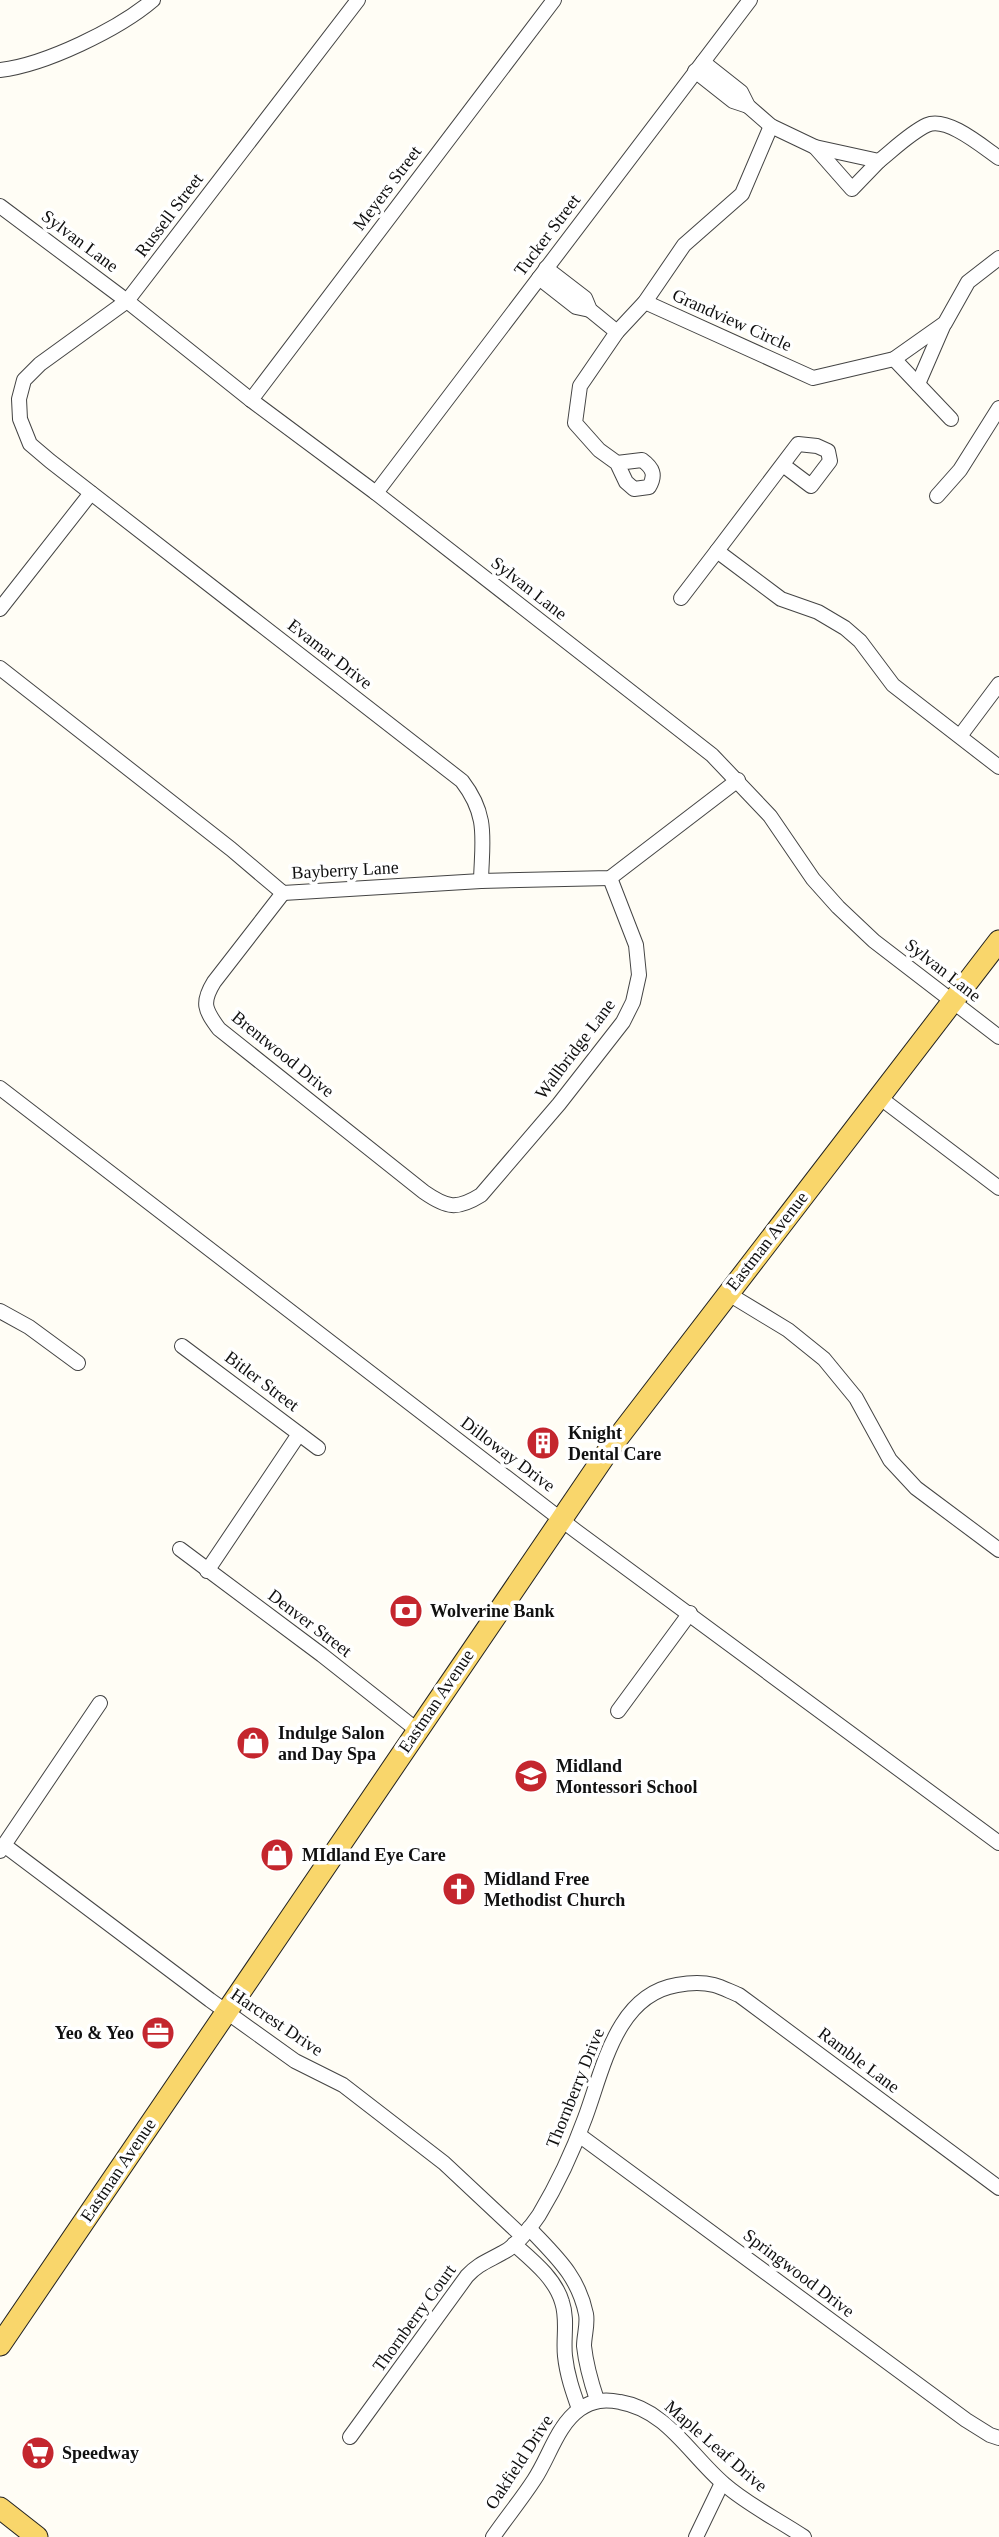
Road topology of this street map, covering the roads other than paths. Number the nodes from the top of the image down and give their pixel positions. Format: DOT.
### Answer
graph roads {
  1 [pos="153,0"];
  2 [pos="358,0"];
  3 [pos="554,0"];
  4 [pos="750,0"];
  5 [pos="699,67"];
  6 [pos="0,70"];
  7 [pos="771,126"];
  8 [pos="816,148"];
  9 [pos="999,158"];
  10 [pos="879,161"];
  11 [pos="0,206"];
  12 [pos="999,258"];
  13 [pos="543,273"];
  14 [pos="127,301"];
  15 [pos="645,302"];
  16 [pos="945,323"];
  17 [pos="617,332"];
  18 [pos="894,359"];
  19 [pos="918,384"];
  20 [pos="251,400"];
  21 [pos="999,408"];
  22 [pos="951,419"];
  23 [pos="617,463"];
  24 [pos="783,465"];
  25 [pos="91,493"];
  26 [pos="376,493"];
  27 [pos="937,496"];
  28 [pos="717,551"];
  29 [pos="681,598"];
  30 [pos="0,609"];
  31 [pos="0,668"];
  32 [pos="999,684"];
  33 [pos="960,736"];
  34 [pos="999,767"];
  35 [pos="738,780"];
  36 [pos="610,878"];
  37 [pos="481,881"];
  38 [pos="283,893"];
  39 [pos="999,941"];
  40 [pos="953,1001"];
  41 [pos="999,1037"];
  42 [pos="0,1088"];
  43 [pos="879,1097"];
  44 [pos="999,1188"];
  45 [pos="454,1207"];
  46 [pos="727,1293"];
  47 [pos="0,1311"];
  48 [pos="182,1346"];
  49 [pos="78,1363"];
  50 [pos="299,1434"];
  51 [pos="318,1448"];
  52 [pos="561,1519"];
  53 [pos="180,1549"];
  54 [pos="999,1550"];
  55 [pos="207,1571"];
  56 [pos="690,1613"];
  57 [pos="100,1703"];
  58 [pos="618,1711"];
  59 [pos="417,1730"];
  60 [pos="999,1843"];
  61 [pos="2,1848"];
  62 [pos="687,1983"];
  63 [pos="226,2011"];
  64 [pos="579,2135"];
  65 [pos="999,2188"];
  66 [pos="522,2236"];
  67 [pos="0,2345"];
  68 [pos="597,2400"];
  69 [pos="579,2409"];
  70 [pos="350,2437"];
  71 [pos="999,2438"];
  72 [pos="722,2483"];
  73 [pos="0,2508"];
  74 [pos="37,2537"];
  75 [pos="493,2537"];
  76 [pos="696,2537"];
  77 [pos="804,2537"];
  1 -- 6 [label="street"];
  2 -- 14 [label="street, Russell Street"];
  3 -- 20 [label="street, Meyers Street"];
  4 -- 5 [label="street, Tucker Street"];
  5 -- 7 [label="street"];
  5 -- 13 [label="street, Tucker Street"];
  7 -- 8 [label="street"];
  7 -- 15 [label="street, Grandview Circle"];
  8 -- 10 [label="street"];
  8 -- 10 [label="street"];
  9 -- 10 [label="street"];
  11 -- 14 [label="street, Sylvan Lane"];
  12 -- 16 [label="street, Grandview Circle"];
  13 -- 17 [label="street"];
  13 -- 26 [label="street, Tucker Street"];
  14 -- 20 [label="street, Sylvan Lane"];
  14 -- 25 [label="street, Russell Street"];
  15 -- 17 [label="street"];
  15 -- 18 [label="street, Grandview Circle"];
  16 -- 18 [label="street, Grandview Circle"];
  16 -- 19 [label="street, Grandview Circle"];
  17 -- 23 [label="street"];
  18 -- 19 [label="street"];
  19 -- 22 [label="street"];
  20 -- 26 [label="street, Sylvan Lane"];
  21 -- 27 [label="street"];
  24 -- 28 [label="street"];
  25 -- 30 [label="street"];
  25 -- 37 [label="street, Evamar Drive"];
  26 -- 35 [label="street, Sylvan Lane"];
  28 -- 29 [label="street"];
  28 -- 33 [label="street"];
  31 -- 38 [label="street, Bayberry Lane"];
  32 -- 33 [label="street"];
  33 -- 34 [label="street"];
  35 -- 36 [label="street"];
  35 -- 40 [label="street, Sylvan Lane"];
  36 -- 37 [label="street, Bayberry Lane"];
  36 -- 45 [label="street, Wallbridge Lane"];
  37 -- 38 [label="street, Bayberry Lane"];
  38 -- 45 [label="street, Brentwood Drive"];
  39 -- 40 [label="main road, Eastman Avenue"];
  40 -- 41 [label="street, Sylvan Lane"];
  40 -- 43 [label="main road, Eastman Avenue"];
  42 -- 52 [label="street, Dilloway Drive"];
  43 -- 44 [label="street"];
  43 -- 46 [label="main road, Eastman Avenue"];
  46 -- 52 [label="main road, Eastman Avenue"];
  46 -- 54 [label="street"];
  47 -- 49 [label="street"];
  48 -- 50 [label="street, Bitler Street"];
  50 -- 51 [label="street, Bitler Street"];
  50 -- 55 [label="street"];
  52 -- 56 [label="street, Dilloway Drive"];
  52 -- 59 [label="main road, Eastman Avenue"];
  53 -- 55 [label="street, Denver Street"];
  55 -- 59 [label="street, Denver Street"];
  56 -- 58 [label="street"];
  56 -- 60 [label="street, Dilloway Drive"];
  57 -- 61 [label="street"];
  59 -- 63 [label="main road, Eastman Avenue"];
  61 -- 63 [label="street, Harcrest Drive"];
  62 -- 64 [label="street, Thornberry Drive"];
  62 -- 65 [label="street, Ramble Lane"];
  63 -- 66 [label="street, Harcrest Drive"];
  63 -- 67 [label="main road, Eastman Avenue"];
  64 -- 66 [label="street, Thornberry Drive"];
  64 -- 71 [label="street, Springwood Drive"];
  66 -- 68 [label="street"];
  66 -- 69 [label="street, Oakfield Drive"];
  66 -- 70 [label="street, Thornberry Court"];
  68 -- 69 [label="street, Oakfield Drive"];
  68 -- 72 [label="street, Maple Leaf Drive"];
  69 -- 75 [label="street, Oakfield Drive"];
  72 -- 76 [label="street"];
  72 -- 77 [label="street, Maple Leaf Drive"];
  73 -- 74 [label="main road"];
}
